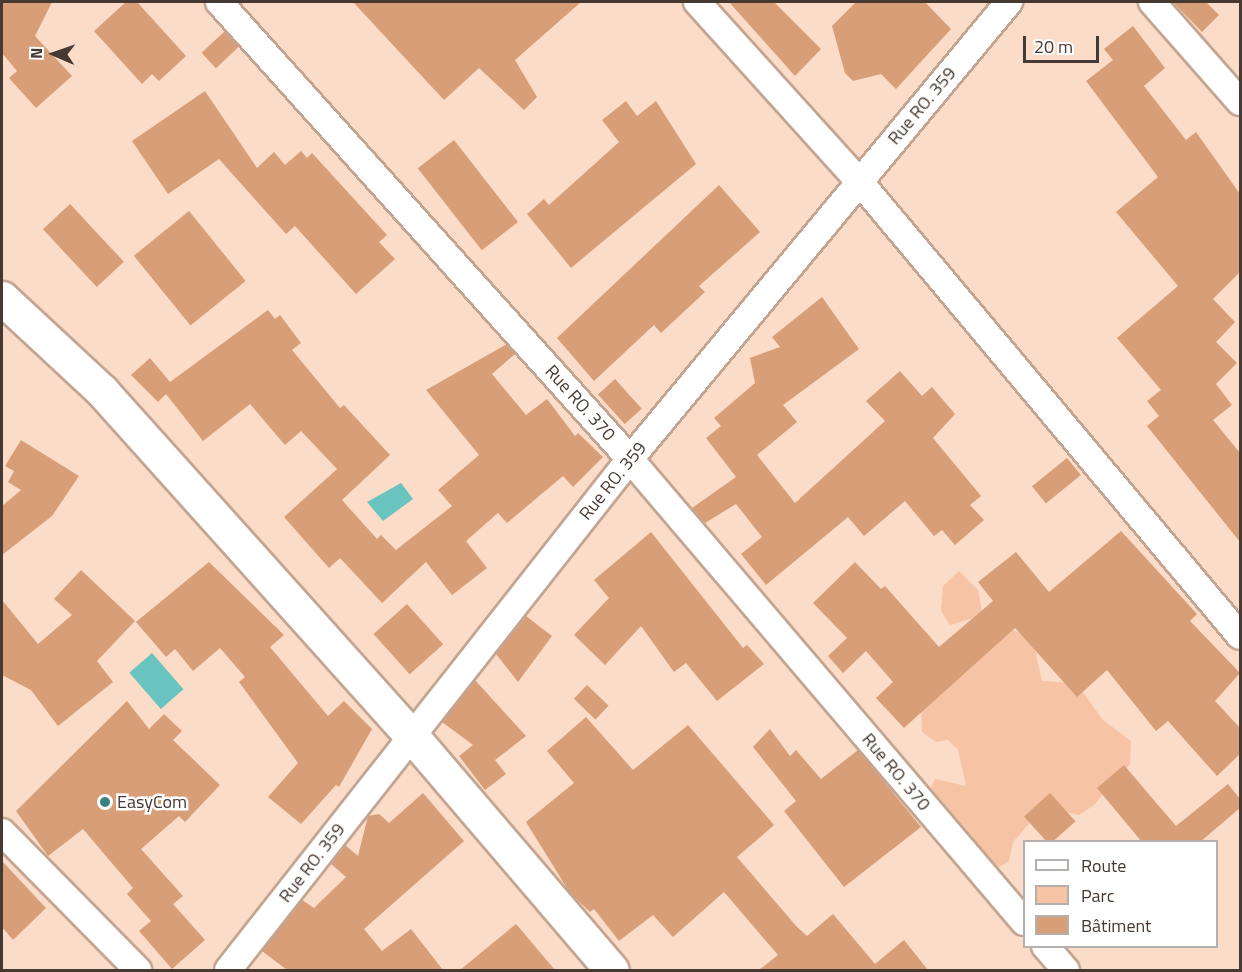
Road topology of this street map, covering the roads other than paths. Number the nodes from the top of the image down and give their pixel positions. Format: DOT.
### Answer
graph roads {
  1 [pos="219,2"];
  2 [pos="698,2"];
  3 [pos="1010,2"];
  4 [pos="1152,2"];
  5 [pos="1240,102"];
  6 [pos="859,181"];
  7 [pos="2,297"];
  8 [pos="630,459"];
  9 [pos="1240,636"];
  10 [pos="411,735"];
  11 [pos="2,832"];
  12 [pos="1023,921"];
  13 [pos="1047,948"];
  14 [pos="138,970"];
  15 [pos="228,970"];
  16 [pos="612,970"];
  17 [pos="1066,970"];
  1 -- 8 [label="street, Rue RO. 370"];
  2 -- 6 [label="street"];
  3 -- 6 [label="street, Rue RO. 359"];
  4 -- 5 [label="street"];
  6 -- 8 [label="street, Rue RO. 359"];
  6 -- 9 [label="street"];
  7 -- 10 [label="street"];
  8 -- 10 [label="street, Rue RO. 359"];
  8 -- 12 [label="street, Rue RO. 370"];
  10 -- 15 [label="street, Rue RO. 359"];
  10 -- 16 [label="street"];
  11 -- 14 [label="street"];
  13 -- 17 [label="street"];
}
